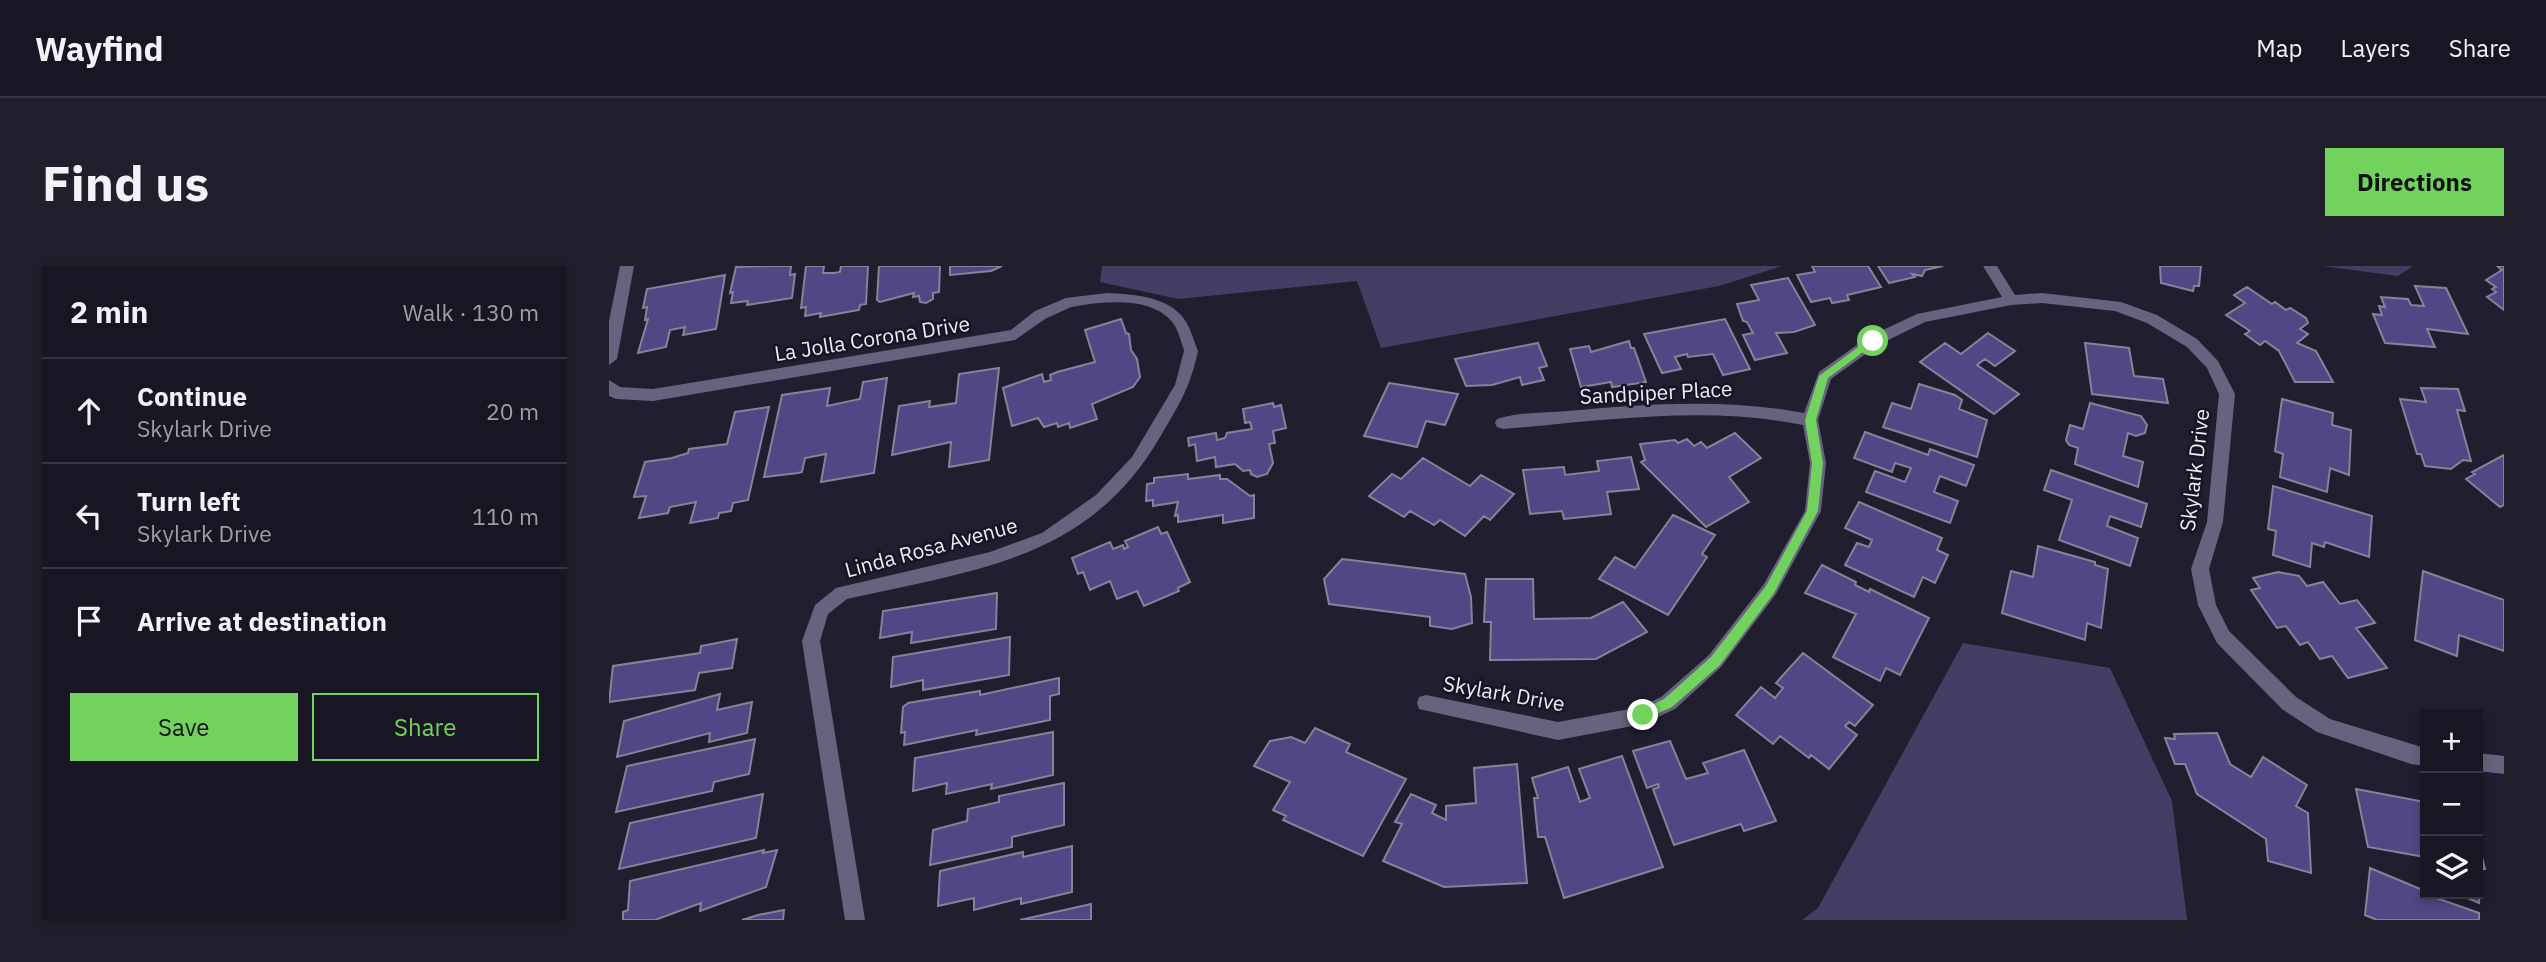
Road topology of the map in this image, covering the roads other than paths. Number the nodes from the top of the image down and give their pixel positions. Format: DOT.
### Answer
graph roads {
  1 [pos="627,266"];
  2 [pos="1990,266"];
  3 [pos="1135,300"];
  4 [pos="2011,300"];
  5 [pos="1066,303"];
  6 [pos="1191,351"];
  7 [pos="609,359"];
  8 [pos="609,386"];
  9 [pos="1811,420"];
  10 [pos="1503,423"];
  11 [pos="1426,702"];
  12 [pos="2420,756"];
  13 [pos="2483,763"];
  14 [pos="2504,765"];
  15 [pos="855,920"];
  1 -- 7 [label="street"];
  2 -- 4 [label="street"];
  3 -- 5 [label="lane, La Jolla Corona Drive"];
  3 -- 6 [label="lane, Linda Rosa Avenue"];
  4 -- 9 [label="street, Skylark Drive"];
  4 -- 12 [label="street, Skylark Drive"];
  5 -- 8 [label="street, La Jolla Corona Drive"];
  6 -- 15 [label="street, Linda Rosa Avenue"];
  9 -- 10 [label="street, Sandpiper Place"];
  9 -- 11 [label="street, Skylark Drive"];
  13 -- 14 [label="street"];
}
